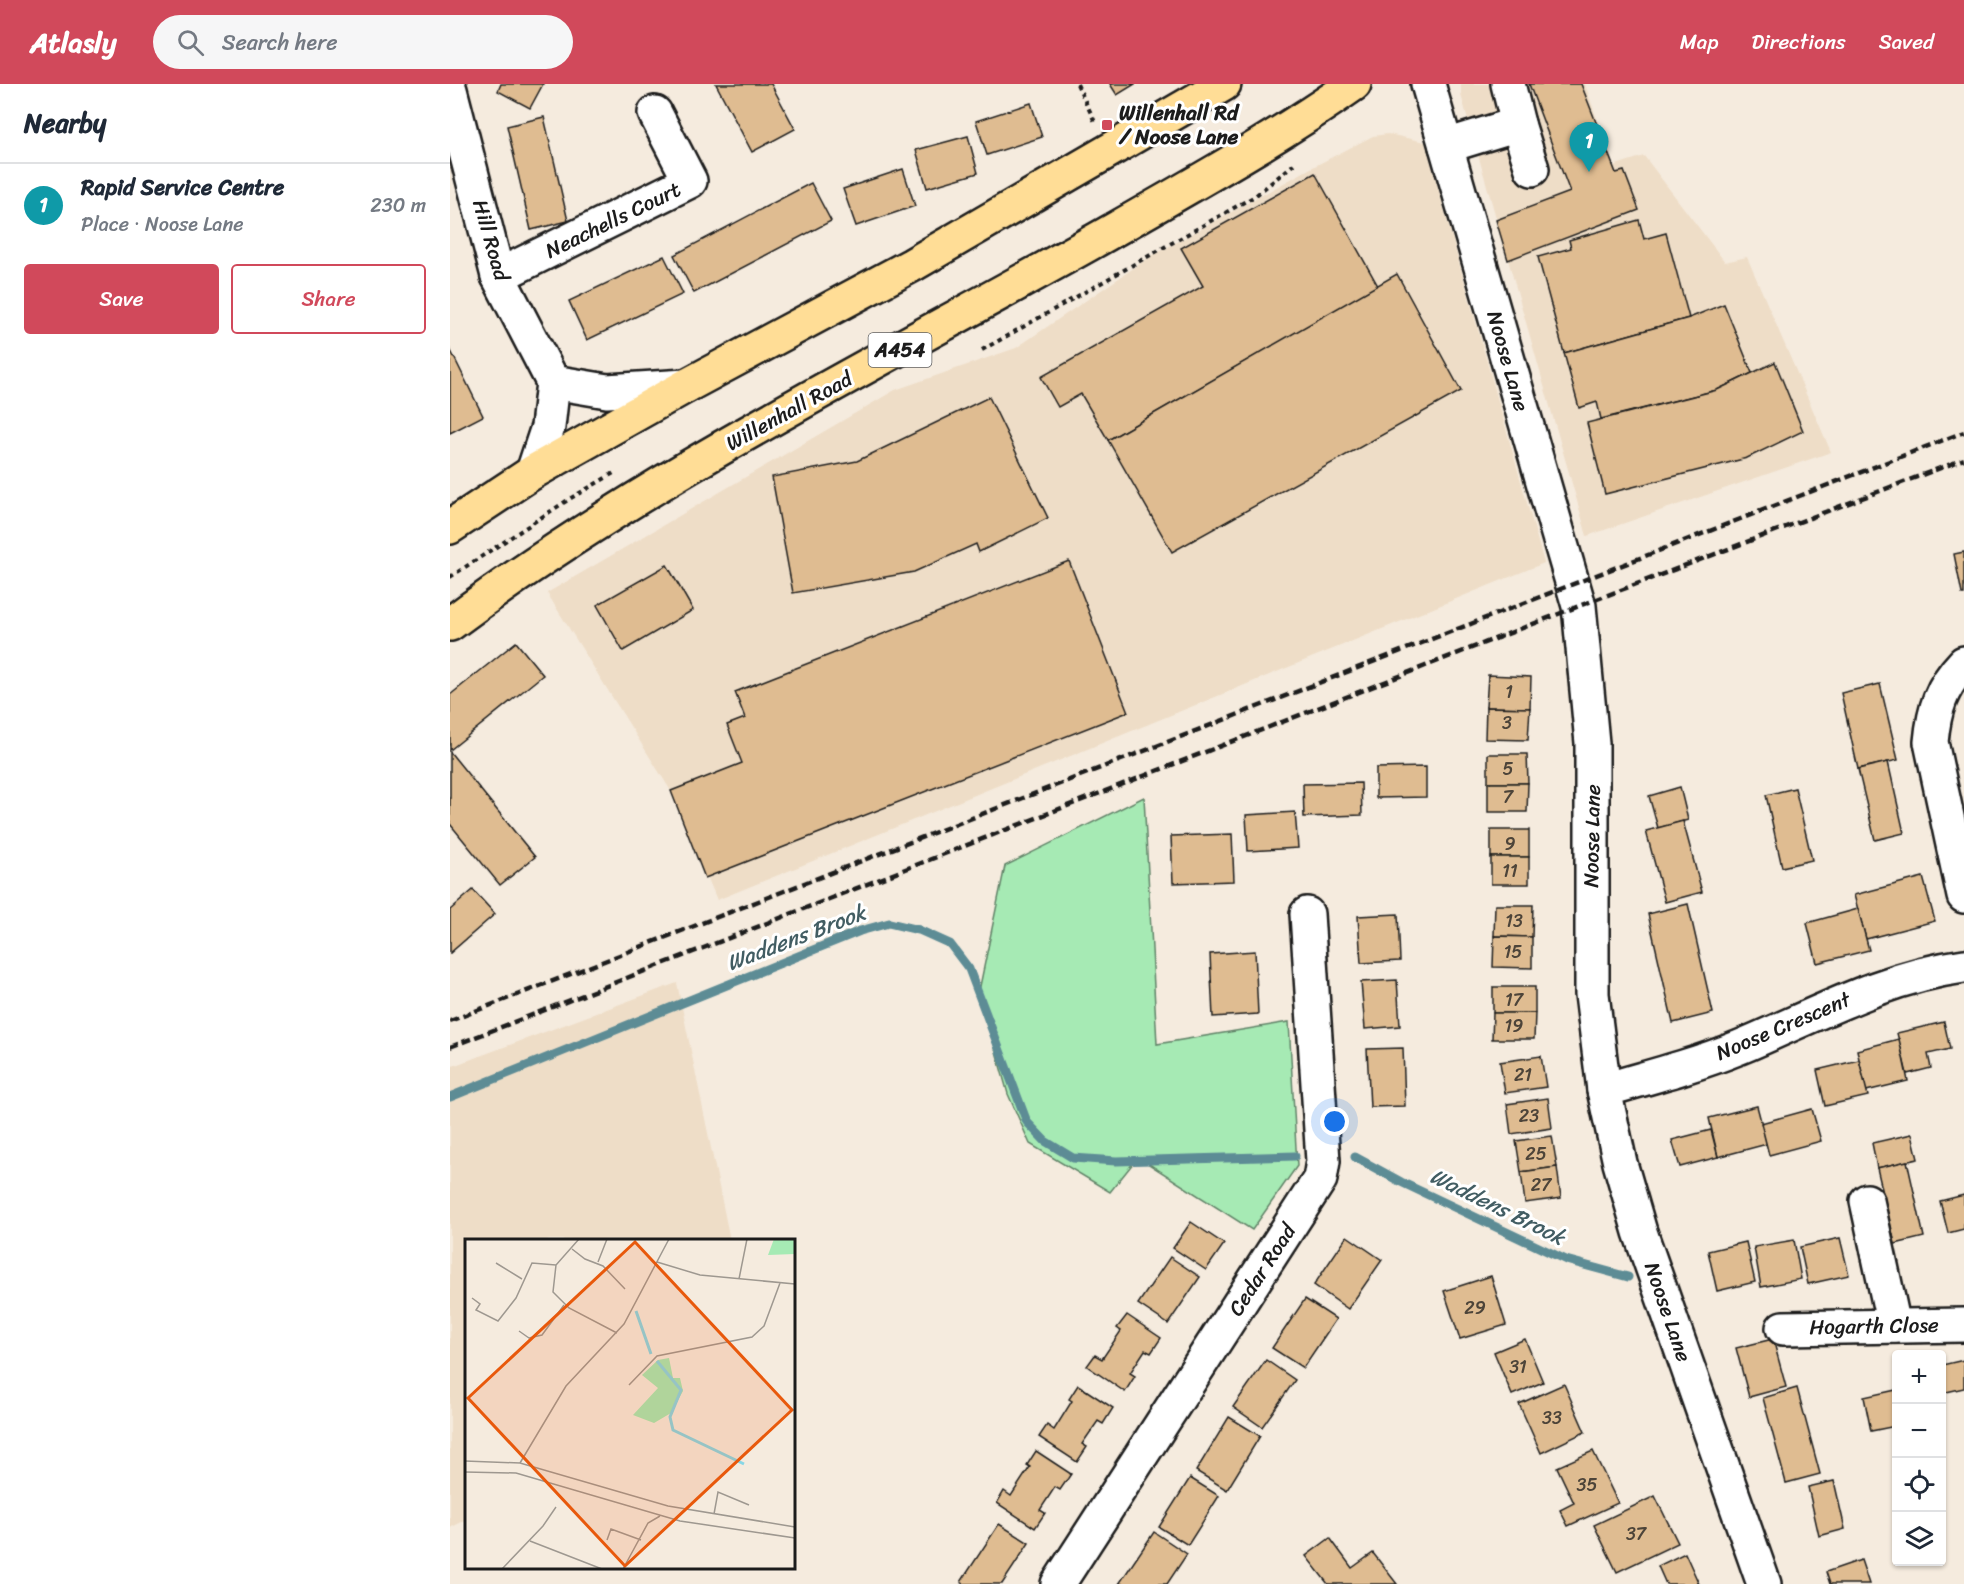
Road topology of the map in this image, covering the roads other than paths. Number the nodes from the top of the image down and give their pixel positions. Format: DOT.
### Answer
graph roads {
  1 [pos="1224,84"];
  2 [pos="1354,84"];
  3 [pos="1428,84"];
  4 [pos="1508,84"];
  5 [pos="450,90"];
  6 [pos="655,113"];
  7 [pos="1518,124"];
  8 [pos="1446,146"];
  9 [pos="1532,169"];
  10 [pos="498,276"];
  11 [pos="553,382"];
  12 [pos="686,386"];
  13 [pos="533,472"];
  14 [pos="450,528"];
  15 [pos="450,624"];
  16 [pos="1964,663"];
  17 [pos="1964,896"];
  18 [pos="1307,914"];
  19 [pos="1964,966"];
  20 [pos="1604,1090"];
  21 [pos="1868,1201"];
  22 [pos="1964,1325"];
  23 [pos="1894,1326"];
  24 [pos="1783,1328"];
  25 [pos="1058,1584"];
  26 [pos="1764,1584"];
  1 -- 12 [label="highway"];
  2 -- 15 [label="highway, Willenhall Road / A454"];
  3 -- 8 [label="street, Noose Lane"];
  4 -- 7 [label="street"];
  5 -- 10 [label="street, Hill Road"];
  6 -- 10 [label="street, Neachells Court"];
  7 -- 8 [label="street"];
  7 -- 9 [label="street"];
  8 -- 20 [label="street, Noose Lane"];
  10 -- 11 [label="street, Hill Road"];
  11 -- 12 [label="street"];
  11 -- 13 [label="street"];
  12 -- 13 [label="highway"];
  13 -- 14 [label="highway"];
  16 -- 17 [label="street"];
  18 -- 25 [label="street, Cedar Road"];
  19 -- 20 [label="street, Noose Crescent"];
  20 -- 26 [label="street, Noose Lane"];
  21 -- 23 [label="street"];
  22 -- 23 [label="street, Hogarth Close"];
  23 -- 24 [label="street, Hogarth Close"];
}
